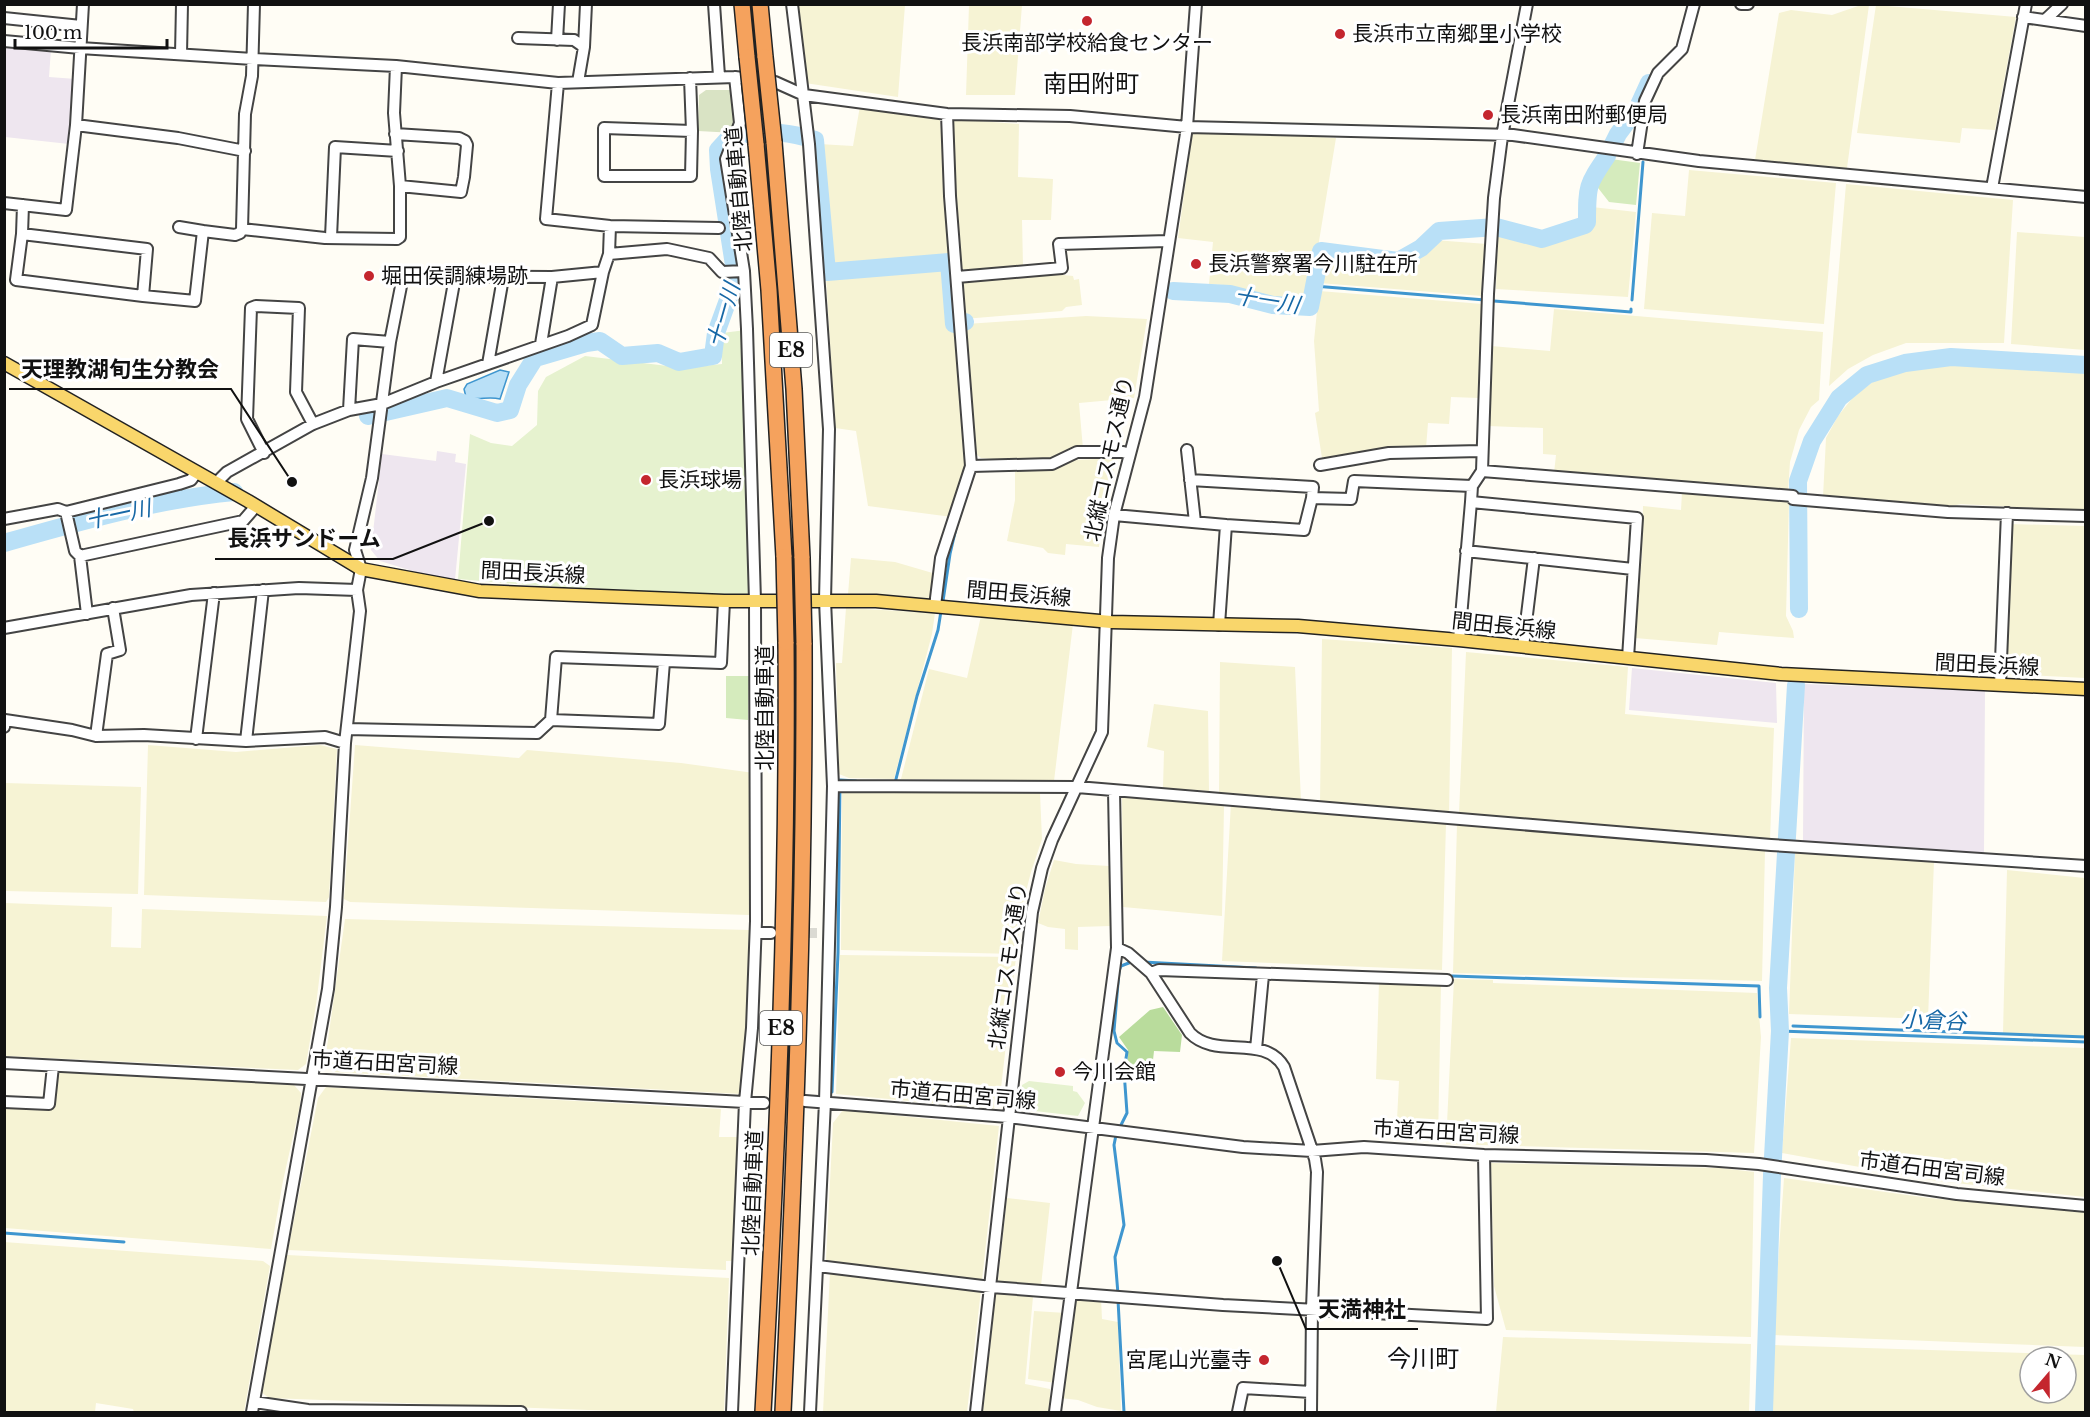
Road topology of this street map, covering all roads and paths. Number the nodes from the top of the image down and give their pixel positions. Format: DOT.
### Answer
graph roads {
  1 [pos="83,4"];
  2 [pos="182,4"];
  3 [pos="254,4"];
  4 [pos="559,4"];
  5 [pos="586,4"];
  6 [pos="714,4"];
  7 [pos="742,4"];
  8 [pos="760,4"];
  9 [pos="792,4"];
  10 [pos="1196,4"];
  11 [pos="1527,4"];
  12 [pos="1694,4"];
  13 [pos="1741,4"];
  14 [pos="1748,4"];
  15 [pos="2026,4"];
  16 [pos="2062,4"];
  17 [pos="2024,17"];
  18 [pos="4,18"];
  19 [pos="2045,20"];
  20 [pos="81,26"];
  21 [pos="2085,26"];
  22 [pos="518,38"];
  23 [pos="557,40"];
  24 [pos="4,41"];
  25 [pos="584,47"];
  26 [pos="80,48"];
  27 [pos="181,54"];
  28 [pos="253,59"];
  29 [pos="396,66"];
  30 [pos="719,76"];
  31 [pos="735,77"];
  32 [pos="690,78"];
  33 [pos="578,82"];
  34 [pos="558,83"];
  35 [pos="804,94"];
  36 [pos="947,114"];
  37 [pos="76,125"];
  38 [pos="1187,128"];
  39 [pos="692,131"];
  40 [pos="395,134"];
  41 [pos="1502,136"];
  42 [pos="245,151"];
  43 [pos="398,151"];
  44 [pos="1637,154"];
  45 [pos="400,186"];
  46 [pos="1992,188"];
  47 [pos="2085,197"];
  48 [pos="4,203"];
  49 [pos="23,205"];
  50 [pos="610,226"];
  51 [pos="179,227"];
  52 [pos="719,228"];
  53 [pos="242,229"];
  54 [pos="203,231"];
  55 [pos="22,234"];
  56 [pos="331,237"];
  57 [pos="1168,241"];
  58 [pos="609,254"];
  59 [pos="737,271"];
  60 [pos="603,272"];
  61 [pos="455,277"];
  62 [pos="552,277"];
  63 [pos="957,277"];
  64 [pos="503,278"];
  65 [pos="143,296"];
  66 [pos="390,342"];
  67 [pos="541,344"];
  68 [pos="4,363"];
  69 [pos="489,364"];
  70 [pos="436,382"];
  71 [pos="382,404"];
  72 [pos="349,410"];
  73 [pos="313,424"];
  74 [pos="1186,450"];
  75 [pos="1481,451"];
  76 [pos="264,453"];
  77 [pos="1129,454"];
  78 [pos="1320,465"];
  79 [pos="971,466"];
  80 [pos="1482,471"];
  81 [pos="197,472"];
  82 [pos="1190,480"];
  83 [pos="217,481"];
  84 [pos="1472,486"];
  85 [pos="1312,498"];
  86 [pos="1471,502"];
  87 [pos="252,504"];
  88 [pos="66,512"];
  89 [pos="2007,513"];
  90 [pos="1114,515"];
  91 [pos="2085,516"];
  92 [pos="4,519"];
  93 [pos="1195,522"];
  94 [pos="1226,525"];
  95 [pos="1466,551"];
  96 [pos="80,556"];
  97 [pos="1534,558"];
  98 [pos="361,569"];
  99 [pos="1633,569"];
  100 [pos="357,590"];
  101 [pos="263,591"];
  102 [pos="214,593"];
  103 [pos="825,600"];
  104 [pos="724,601"];
  105 [pos="755,601"];
  106 [pos="935,606"];
  107 [pos="113,608"];
  108 [pos="87,614"];
  109 [pos="1106,621"];
  110 [pos="1219,624"];
  111 [pos="4,628"];
  112 [pos="1459,640"];
  113 [pos="1523,647"];
  114 [pos="1628,658"];
  115 [pos="664,663"];
  116 [pos="2000,685"];
  117 [pos="2085,689"];
  118 [pos="551,720"];
  119 [pos="4,727"];
  120 [pos="347,729"];
  121 [pos="96,736"];
  122 [pos="196,739"];
  123 [pos="246,741"];
  124 [pos="345,743"];
  125 [pos="833,786"];
  126 [pos="1077,787"];
  127 [pos="1114,791"];
  128 [pos="2085,866"];
  129 [pos="830,932"];
  130 [pos="756,933"];
  131 [pos="771,933"];
  132 [pos="817,933"];
  133 [pos="1117,948"];
  134 [pos="1151,973"];
  135 [pos="1263,975"];
  136 [pos="1447,980"];
  137 [pos="1256,1049"];
  138 [pos="4,1063"];
  139 [pos="53,1066"];
  140 [pos="312,1079"];
  141 [pos="805,1101"];
  142 [pos="4,1102"];
  143 [pos="745,1102"];
  144 [pos="825,1102"];
  145 [pos="764,1103"];
  146 [pos="1008,1117"];
  147 [pos="1094,1128"];
  148 [pos="1312,1151"];
  149 [pos="1484,1155"];
  150 [pos="2085,1206"];
  151 [pos="818,1266"];
  152 [pos="991,1287"];
  153 [pos="1071,1292"];
  154 [pos="1312,1309"];
  155 [pos="1311,1392"];
  156 [pos="253,1407"];
  157 [pos="308,1411"];
  158 [pos="515,1412"];
  159 [pos="521,1413"];
  160 [pos="732,1413"];
  161 [pos="763,1413"];
  162 [pos="783,1413"];
  163 [pos="810,1413"];
  164 [pos="976,1413"];
  165 [pos="1055,1413"];
  166 [pos="1238,1413"];
  167 [pos="1311,1413"];
  1 -- 20 [label="street"];
  2 -- 27 [label="street"];
  3 -- 28 [label="street"];
  4 -- 23 [label="street"];
  5 -- 25 [label="street"];
  6 -- 30 [label="street"];
  7 -- 161 [label="highway, 北陸自動車道 / E8, bridge"];
  8 -- 162 [label="highway, 北陸自動車道 / E8, bridge"];
  9 -- 35 [label="street"];
  10 -- 38 [label="street, 北縦コスモス通り"];
  11 -- 41 [label="street"];
  12 -- 44 [label="street"];
  13 -- 14 [label="street"];
  15 -- 17 [label="street"];
  16 -- 19 [label="street"];
  17 -- 19 [label="street"];
  17 -- 46 [label="street"];
  18 -- 20 [label="street"];
  19 -- 21 [label="street"];
  20 -- 26 [label="street"];
  22 -- 23 [label="street"];
  23 -- 25 [label="street"];
  24 -- 26 [label="street"];
  25 -- 33 [label="street"];
  26 -- 27 [label="street"];
  26 -- 37 [label="street"];
  27 -- 28 [label="street"];
  28 -- 29 [label="street"];
  28 -- 42 [label="street"];
  29 -- 34 [label="street"];
  29 -- 40 [label="street"];
  30 -- 31 [label="street"];
  30 -- 32 [label="street"];
  31 -- 35 [label="street"];
  31 -- 59 [label="street"];
  32 -- 33 [label="street"];
  32 -- 39 [label="street"];
  33 -- 34 [label="street"];
  34 -- 50 [label="street"];
  35 -- 36 [label="street"];
  35 -- 103 [label="street"];
  36 -- 38 [label="street"];
  36 -- 63 [label="street"];
  37 -- 42 [label="street"];
  37 -- 49 [label="street"];
  38 -- 41 [label="street"];
  38 -- 57 [label="street, 北縦コスモス通り"];
  39 -- 39 [label="street"];
  40 -- 43 [label="street"];
  40 -- 45 [label="street"];
  41 -- 44 [label="street"];
  41 -- 75 [label="street"];
  42 -- 53 [label="street"];
  43 -- 45 [label="street"];
  43 -- 56 [label="street"];
  44 -- 46 [label="street"];
  45 -- 56 [label="street"];
  46 -- 47 [label="street"];
  48 -- 49 [label="street"];
  49 -- 55 [label="street"];
  50 -- 52 [label="street"];
  50 -- 58 [label="street"];
  51 -- 54 [label="street"];
  53 -- 54 [label="street"];
  53 -- 56 [label="street"];
  54 -- 65 [label="street"];
  55 -- 65 [label="street"];
  55 -- 65 [label="street"];
  57 -- 63 [label="street"];
  57 -- 77 [label="street, 北縦コスモス通り"];
  58 -- 59 [label="street"];
  58 -- 60 [label="street"];
  59 -- 105 [label="street"];
  60 -- 62 [label="street"];
  60 -- 67 [label="street"];
  61 -- 64 [label="street"];
  61 -- 66 [label="street"];
  61 -- 70 [label="street"];
  62 -- 64 [label="street"];
  62 -- 67 [label="street"];
  63 -- 79 [label="street"];
  64 -- 69 [label="street"];
  66 -- 71 [label="street"];
  66 -- 72 [label="street"];
  67 -- 69 [label="street"];
  68 -- 81 [label="main road, 間田長浜線"];
  69 -- 70 [label="street"];
  70 -- 71 [label="street"];
  71 -- 72 [label="street"];
  71 -- 98 [label="street"];
  72 -- 73 [label="street"];
  73 -- 76 [label="street"];
  73 -- 76 [label="street"];
  74 -- 82 [label="street"];
  75 -- 78 [label="street"];
  75 -- 80 [label="street"];
  76 -- 83 [label="street"];
  77 -- 79 [label="street"];
  77 -- 90 [label="street, 北縦コスモス通り"];
  79 -- 106 [label="street"];
  80 -- 84 [label="street"];
  80 -- 89 [label="street"];
  81 -- 83 [label="main road, 間田長浜線"];
  81 -- 88 [label="street"];
  82 -- 85 [label="street"];
  82 -- 93 [label="street"];
  83 -- 87 [label="main road, 間田長浜線"];
  84 -- 85 [label="street"];
  84 -- 86 [label="street"];
  85 -- 94 [label="street"];
  86 -- 95 [label="street"];
  86 -- 99 [label="street"];
  87 -- 96 [label="street"];
  87 -- 98 [label="main road, 間田長浜線"];
  88 -- 92 [label="street"];
  88 -- 96 [label="street"];
  89 -- 91 [label="street"];
  89 -- 116 [label="street"];
  90 -- 93 [label="street"];
  90 -- 109 [label="street, 北縦コスモス通り"];
  93 -- 94 [label="street"];
  94 -- 110 [label="street"];
  95 -- 97 [label="street"];
  95 -- 112 [label="street"];
  96 -- 108 [label="street"];
  97 -- 99 [label="street"];
  97 -- 113 [label="street"];
  98 -- 100 [label="street"];
  98 -- 104 [label="main road, 間田長浜線"];
  99 -- 114 [label="street"];
  100 -- 101 [label="street"];
  100 -- 120 [label="street"];
  101 -- 102 [label="street"];
  101 -- 123 [label="street"];
  102 -- 107 [label="street"];
  102 -- 122 [label="street"];
  103 -- 105 [label="main road, 間田長浜線"];
  103 -- 106 [label="main road, 間田長浜線"];
  103 -- 125 [label="street"];
  104 -- 105 [label="main road, 間田長浜線"];
  104 -- 115 [label="street"];
  105 -- 130 [label="street"];
  106 -- 109 [label="main road, 間田長浜線"];
  107 -- 108 [label="street"];
  107 -- 121 [label="street"];
  108 -- 111 [label="street"];
  109 -- 110 [label="main road, 間田長浜線"];
  109 -- 126 [label="street, 北縦コスモス通り"];
  110 -- 112 [label="main road, 間田長浜線"];
  112 -- 113 [label="main road, 間田長浜線"];
  113 -- 114 [label="main road, 間田長浜線"];
  114 -- 116 [label="main road, 間田長浜線"];
  115 -- 118 [label="street"];
  115 -- 118 [label="street"];
  116 -- 117 [label="main road, 間田長浜線"];
  118 -- 120 [label="street"];
  119 -- 121 [label="street"];
  120 -- 124 [label="street"];
  121 -- 122 [label="street"];
  122 -- 123 [label="street"];
  123 -- 124 [label="street"];
  124 -- 140 [label="street"];
  125 -- 126 [label="street"];
  125 -- 129 [label="street"];
  126 -- 127 [label="street"];
  126 -- 146 [label="street, 北縦コスモス通り"];
  127 -- 128 [label="street"];
  127 -- 133 [label="street"];
  129 -- 132 [label="street"];
  129 -- 144 [label="street"];
  130 -- 131 [label="street"];
  130 -- 143 [label="street"];
  133 -- 134 [label="street"];
  133 -- 147 [label="street"];
  134 -- 135 [label="street"];
  134 -- 137 [label="street"];
  135 -- 136 [label="street"];
  135 -- 137 [label="street"];
  137 -- 148 [label="street"];
  138 -- 139 [label="street, 市道石田宮司線"];
  139 -- 140 [label="street, 市道石田宮司線"];
  139 -- 142 [label="street"];
  140 -- 143 [label="street, 市道石田宮司線"];
  140 -- 156 [label="street"];
  141 -- 144 [label="street, 市道石田宮司線"];
  143 -- 145 [label="street, 市道石田宮司線"];
  143 -- 160 [label="street"];
  144 -- 146 [label="street, 市道石田宮司線"];
  144 -- 151 [label="street"];
  146 -- 147 [label="street, 市道石田宮司線"];
  146 -- 152 [label="street, 北縦コスモス通り"];
  147 -- 148 [label="street, 市道石田宮司線"];
  147 -- 153 [label="street"];
  148 -- 149 [label="street, 市道石田宮司線"];
  148 -- 154 [label="street"];
  149 -- 150 [label="street, 市道石田宮司線"];
  149 -- 154 [label="street"];
  151 -- 152 [label="street"];
  151 -- 163 [label="street"];
  152 -- 153 [label="street"];
  152 -- 164 [label="street, 北縦コスモス通り"];
  153 -- 154 [label="street"];
  153 -- 165 [label="street"];
  154 -- 155 [label="street"];
  155 -- 166 [label="street"];
  155 -- 167 [label="street"];
  156 -- 157 [label="street"];
  157 -- 158 [label="street"];
  158 -- 159 [label="street"];
}
